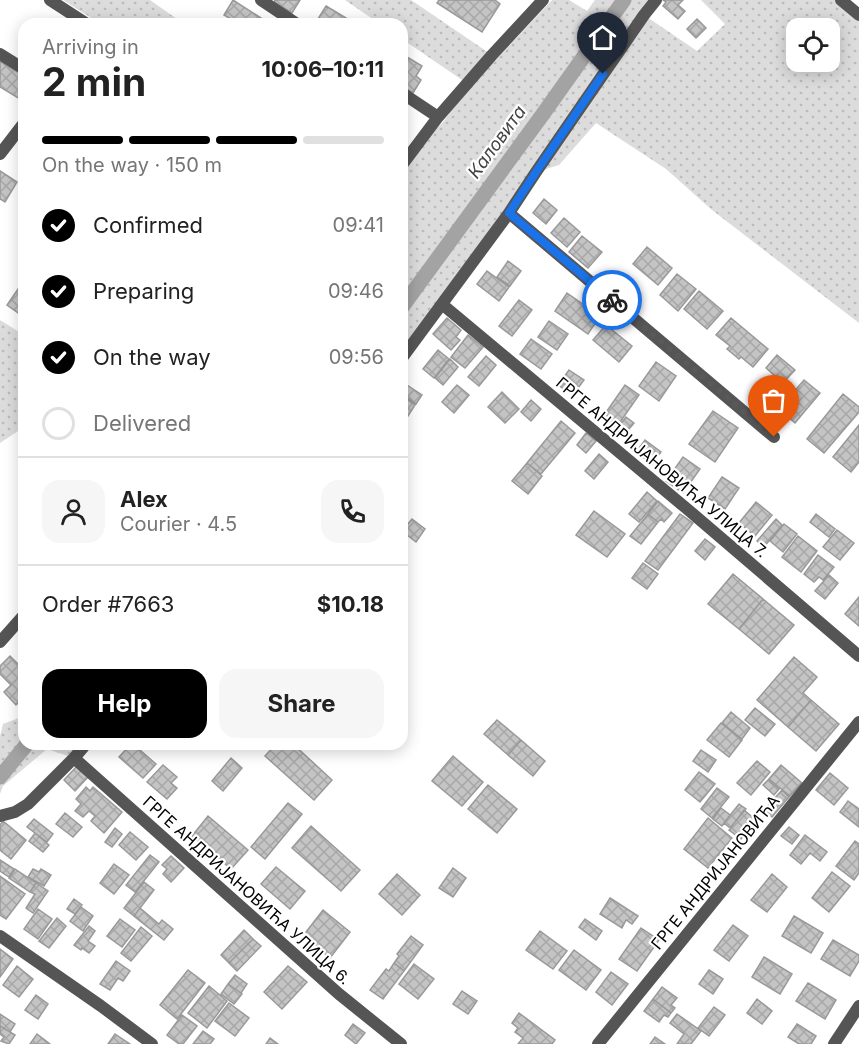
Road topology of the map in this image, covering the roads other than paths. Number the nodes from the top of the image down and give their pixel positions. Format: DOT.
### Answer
graph roads {
  1 [pos="50,0"];
  2 [pos="261,0"];
  3 [pos="543,0"];
  4 [pos="656,0"];
  5 [pos="841,0"];
  6 [pos="859,15"];
  7 [pos="78,18"];
  8 [pos="288,18"];
  9 [pos="0,54"];
  10 [pos="18,65"];
  11 [pos="408,97"];
  12 [pos="438,117"];
  13 [pos="18,131"];
  14 [pos="0,154"];
  15 [pos="408,157"];
  16 [pos="509,213"];
  17 [pos="442,305"];
  18 [pos="408,350"];
  19 [pos="774,437"];
  20 [pos="18,622"];
  21 [pos="0,642"];
  22 [pos="859,656"];
  23 [pos="859,722"];
  24 [pos="81,750"];
  25 [pos="74,758"];
  26 [pos="0,816"];
  27 [pos="0,936"];
  28 [pos="859,1006"];
  29 [pos="152,1044"];
  30 [pos="401,1044"];
  31 [pos="598,1044"];
  32 [pos="834,1044"];
  1 -- 7 [label="street"];
  2 -- 8 [label="street"];
  3 -- 12 [label="street"];
  4 -- 16 [label="street"];
  5 -- 6 [label="street"];
  9 -- 10 [label="street"];
  11 -- 12 [label="street"];
  12 -- 15 [label="street"];
  13 -- 14 [label="street"];
  16 -- 17 [label="street"];
  16 -- 19 [label="street"];
  17 -- 18 [label="street"];
  17 -- 22 [label="street, ГРГЕ АНДРИЈАНОВИЋА УЛИЦА 7."];
  20 -- 21 [label="street"];
  23 -- 31 [label="street, ГРГЕ АНДРИЈАНОВИЋА"];
  24 -- 25 [label="street"];
  25 -- 26 [label="street"];
  25 -- 30 [label="street, ГРГЕ АНДРИЈАНОВИЋА УЛИЦА 6."];
  27 -- 29 [label="street"];
  28 -- 32 [label="street"];
}
